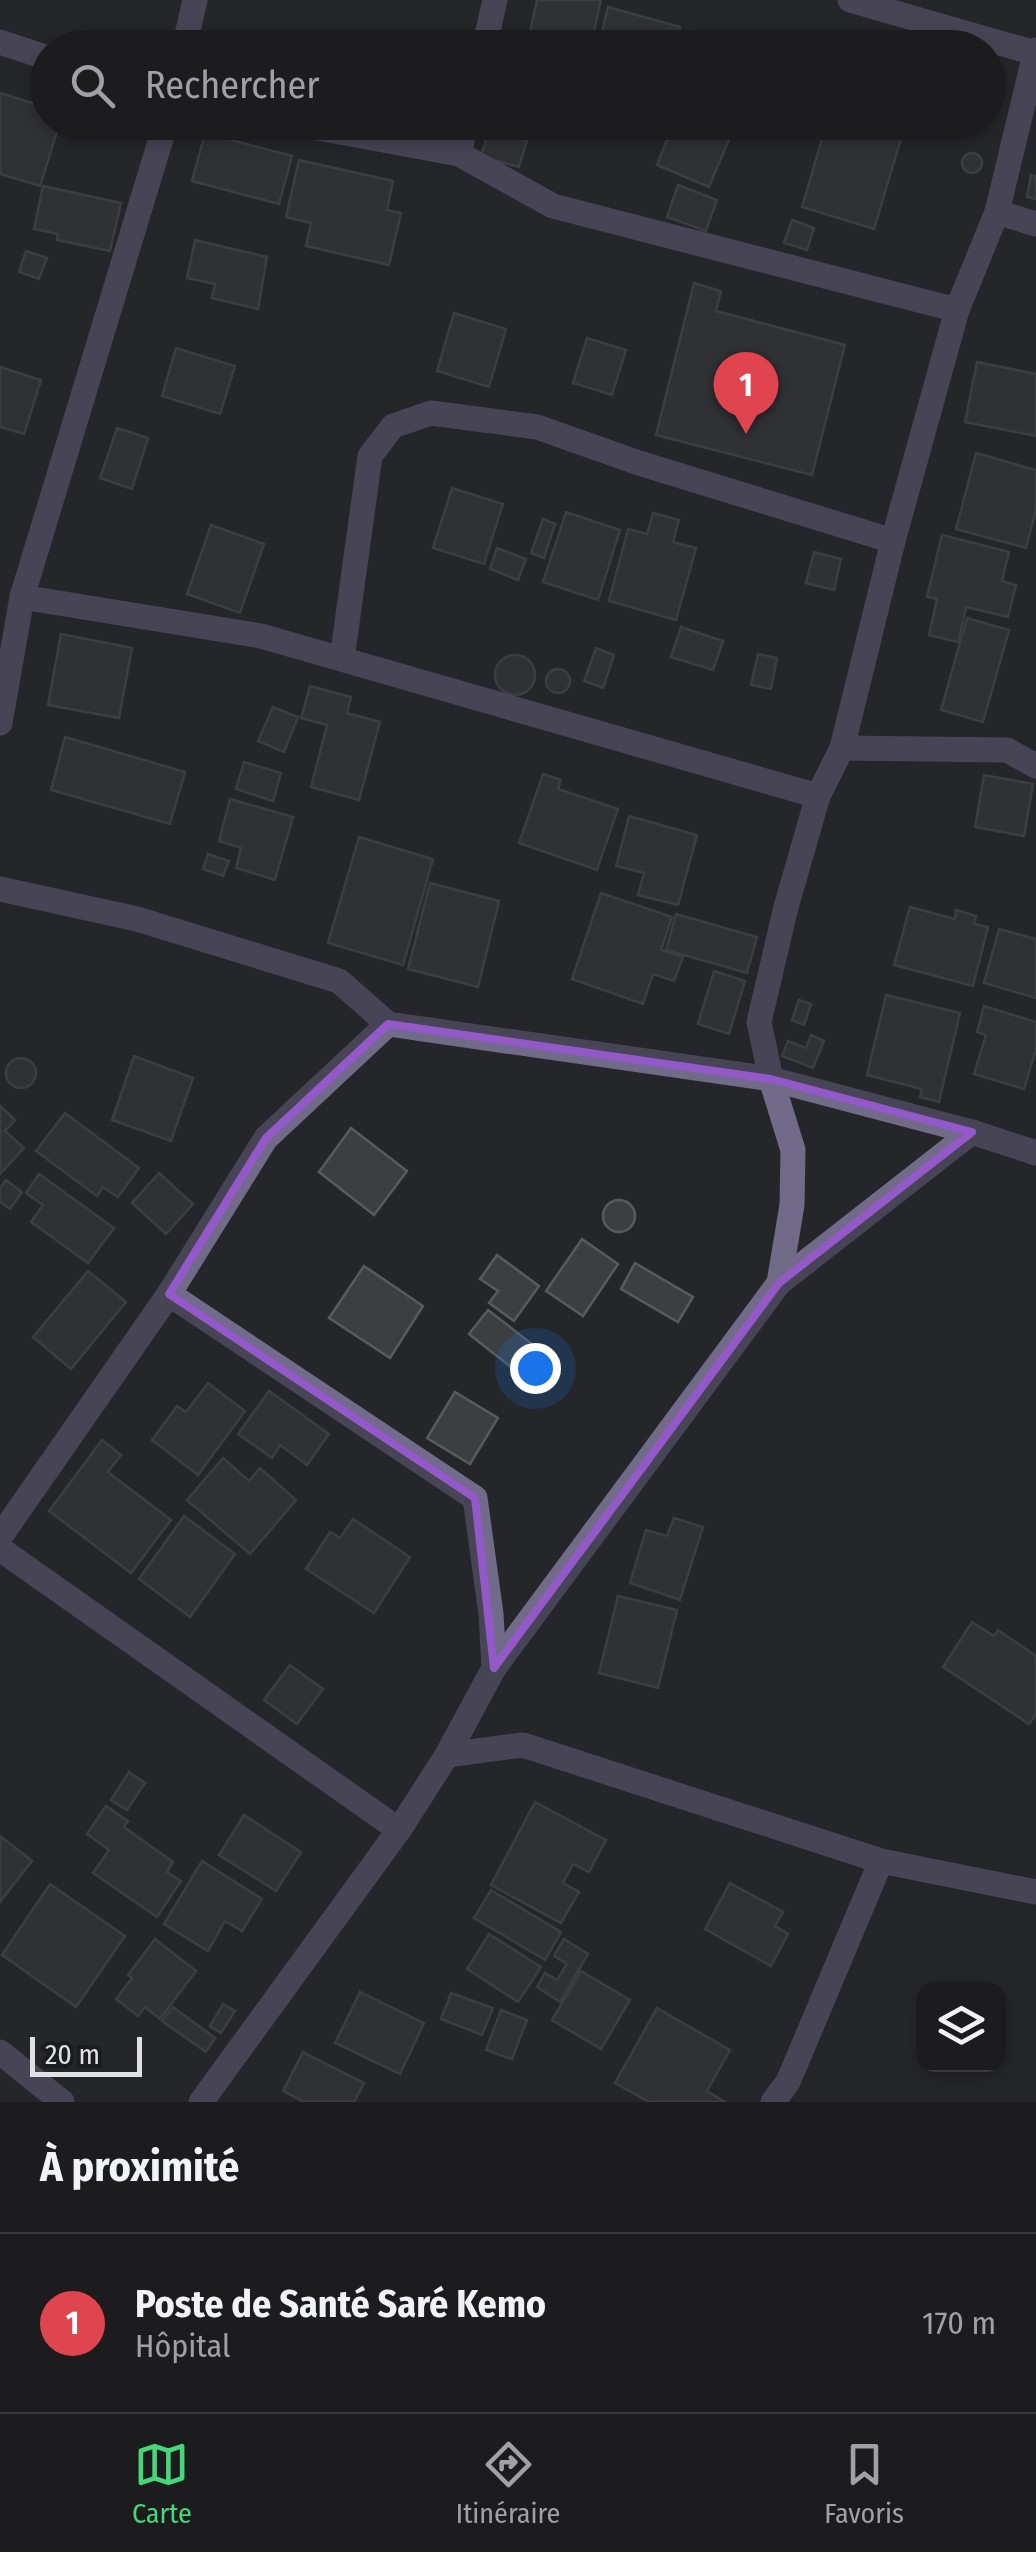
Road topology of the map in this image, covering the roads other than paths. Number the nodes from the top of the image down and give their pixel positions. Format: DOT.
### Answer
graph roads {
  1 [pos="195,0"];
  2 [pos="495,0"];
  3 [pos="850,0"];
  4 [pos="188,30"];
  5 [pos="488,30"];
  6 [pos="957,30"];
  7 [pos="0,42"];
  8 [pos="1006,44"];
  9 [pos="30,52"];
  10 [pos="1036,52"];
  11 [pos="161,140"];
  12 [pos="383,140"];
  13 [pos="462,140"];
  14 [pos="459,154"];
  15 [pos="997,212"];
  16 [pos="1036,224"];
  17 [pos="957,310"];
  18 [pos="893,542"];
  19 [pos="22,597"];
  20 [pos="342,659"];
  21 [pos="0,723"];
  22 [pos="1036,740"];
  23 [pos="842,748"];
  24 [pos="1008,750"];
  25 [pos="1036,766"];
  26 [pos="818,796"];
  27 [pos="0,889"];
  28 [pos="388,1024"];
  29 [pos="770,1079"];
  30 [pos="972,1132"];
  31 [pos="1036,1153"];
  32 [pos="779,1283"];
  33 [pos="168,1294"];
  34 [pos="0,1537"];
  35 [pos="0,1549"];
  36 [pos="494,1668"];
  37 [pos="447,1755"];
  38 [pos="398,1830"];
  39 [pos="881,1861"];
  40 [pos="1036,1892"];
  41 [pos="0,2052"];
  42 [pos="62,2102"];
  43 [pos="201,2102"];
  44 [pos="773,2102"];
  1 -- 4 [label="street"];
  2 -- 5 [label="street"];
  3 -- 6 [label="street"];
  7 -- 9 [label="street"];
  8 -- 10 [label="street"];
  10 -- 15 [label="street"];
  11 -- 19 [label="street"];
  12 -- 14 [label="street"];
  13 -- 14 [label="street"];
  14 -- 17 [label="street"];
  15 -- 16 [label="street"];
  15 -- 17 [label="street"];
  17 -- 18 [label="street"];
  18 -- 20 [label="street"];
  18 -- 23 [label="street"];
  19 -- 20 [label="street"];
  19 -- 21 [label="street"];
  20 -- 26 [label="street"];
  22 -- 24 [label="street"];
  23 -- 24 [label="street"];
  23 -- 26 [label="street"];
  24 -- 25 [label="street"];
  26 -- 29 [label="street"];
  27 -- 28 [label="street"];
  28 -- 29 [label="street"];
  28 -- 33 [label="street"];
  29 -- 30 [label="street"];
  29 -- 32 [label="street"];
  30 -- 31 [label="street"];
  30 -- 32 [label="street"];
  32 -- 36 [label="street"];
  33 -- 34 [label="street"];
  33 -- 36 [label="street"];
  35 -- 38 [label="street"];
  36 -- 37 [label="street"];
  37 -- 38 [label="street"];
  37 -- 39 [label="street"];
  38 -- 43 [label="street"];
  39 -- 40 [label="street"];
  39 -- 44 [label="street"];
  41 -- 42 [label="street"];
}
